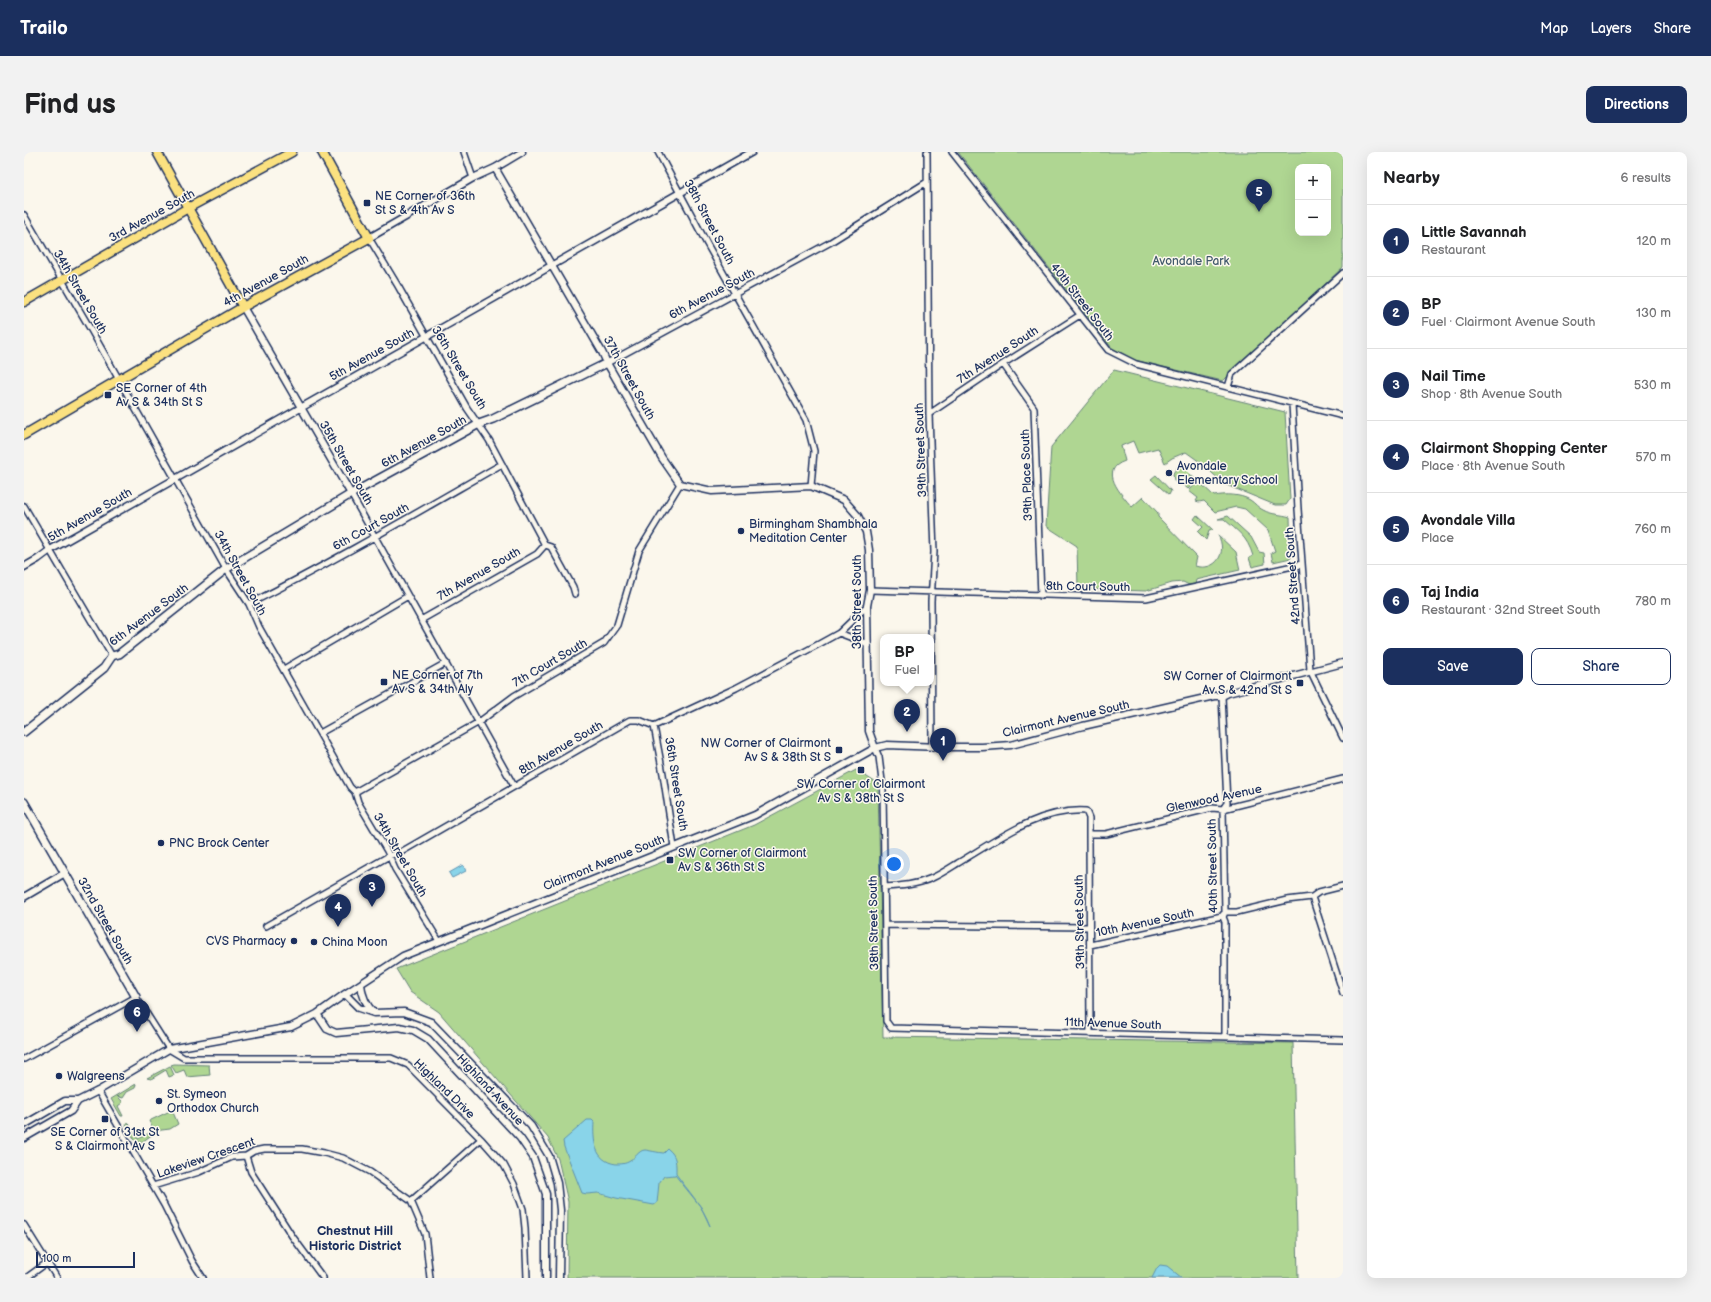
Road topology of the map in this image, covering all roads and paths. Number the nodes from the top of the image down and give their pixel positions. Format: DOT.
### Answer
graph roads {
  1 [pos="156,152"];
  2 [pos="292,152"];
  3 [pos="322,152"];
  4 [pos="464,152"];
  5 [pos="522,152"];
  6 [pos="658,152"];
  7 [pos="752,152"];
  8 [pos="927,152"];
  9 [pos="952,152"];
  10 [pos="496,168"];
  11 [pos="472,178"];
  12 [pos="927,182"];
  13 [pos="681,193"];
  14 [pos="188,208"];
  15 [pos="24,215"];
  16 [pos="369,238"];
  17 [pos="553,265"];
  18 [pos="1343,273"];
  19 [pos="62,280"];
  20 [pos="735,293"];
  21 [pos="24,302"];
  22 [pos="243,308"];
  23 [pos="1080,315"];
  24 [pos="426,337"];
  25 [pos="606,363"];
  26 [pos="1003,364"];
  27 [pos="119,380"];
  28 [pos="1228,387"];
  29 [pos="1292,404"];
  30 [pos="300,408"];
  31 [pos="929,414"];
  32 [pos="1343,416"];
  33 [pos="479,424"];
  34 [pos="24,435"];
  35 [pos="502,464"];
  36 [pos="175,478"];
  37 [pos="680,484"];
  38 [pos="811,486"];
  39 [pos="350,494"];
  40 [pos="24,506"];
  41 [pos="375,537"];
  42 [pos="545,545"];
  43 [pos="50,550"];
  44 [pos="1302,564"];
  45 [pos="24,567"];
  46 [pos="226,569"];
  47 [pos="870,590"];
  48 [pos="932,593"];
  49 [pos="575,594"];
  50 [pos="408,596"];
  51 [pos="1041,596"];
  52 [pos="248,604"];
  53 [pos="867,606"];
  54 [pos="422,620"];
  55 [pos="839,633"];
  56 [pos="932,634"];
  57 [pos="868,644"];
  58 [pos="112,656"];
  59 [pos="446,663"];
  60 [pos="1343,663"];
  61 [pos="284,669"];
  62 [pos="1310,670"];
  63 [pos="932,686"];
  64 [pos="1222,696"];
  65 [pos="479,722"];
  66 [pos="654,726"];
  67 [pos="24,732"];
  68 [pos="320,733"];
  69 [pos="1343,738"];
  70 [pos="932,747"];
  71 [pos="875,748"];
  72 [pos="1343,779"];
  73 [pos="514,786"];
  74 [pos="355,792"];
  75 [pos="24,802"];
  76 [pos="1223,809"];
  77 [pos="1089,834"];
  78 [pos="674,847"];
  79 [pos="389,856"];
  80 [pos="65,873"];
  81 [pos="1343,886"];
  82 [pos="884,887"];
  83 [pos="24,897"];
  84 [pos="1312,897"];
  85 [pos="1226,912"];
  86 [pos="884,925"];
  87 [pos="266,926"];
  88 [pos="1089,927"];
  89 [pos="439,942"];
  90 [pos="1090,945"];
  91 [pos="361,984"];
  92 [pos="1343,993"];
  93 [pos="346,994"];
  94 [pos="136,997"];
  95 [pos="374,1013"];
  96 [pos="318,1014"];
  97 [pos="886,1021"];
  98 [pos="1090,1034"];
  99 [pos="1225,1037"];
  100 [pos="1343,1040"];
  101 [pos="169,1048"];
  102 [pos="24,1059"];
  103 [pos="98,1091"];
  104 [pos="78,1101"];
  105 [pos="24,1125"];
  106 [pos="24,1138"];
  107 [pos="481,1139"];
  108 [pos="246,1156"];
  109 [pos="154,1186"];
  110 [pos="411,1201"];
  111 [pos="24,1224"];
  112 [pos="48,1262"];
  113 [pos="26,1278"];
  114 [pos="57,1278"];
  115 [pos="203,1278"];
  116 [pos="323,1278"];
  117 [pos="430,1278"];
  118 [pos="527,1278"];
  119 [pos="546,1278"];
  120 [pos="559,1278"];
  1 -- 14 [label="main road, 35th Street South"];
  2 -- 14 [label="main road, 3rd Avenue South"];
  3 -- 16 [label="main road, 36th Street South"];
  4 -- 11 [label="street"];
  5 -- 10 [label="street, 4th Avenue South"];
  6 -- 13 [label="street, 38th Street South"];
  7 -- 13 [label="street, 5th Avenue South"];
  8 -- 12 [label="street, 39th Street South"];
  9 -- 23 [label="street, 40th Street South"];
  10 -- 11 [label="street, 4th Avenue South"];
  10 -- 17 [label="street, 37th Street South"];
  11 -- 16 [label="street, 4th Avenue South"];
  12 -- 20 [label="street, 6th Avenue South"];
  12 -- 31 [label="street, 39th Street South"];
  13 -- 17 [label="street, 5th Avenue South"];
  13 -- 20 [label="street, 38th Street South"];
  14 -- 19 [label="main road, 3rd Avenue South"];
  14 -- 22 [label="main road, 35th Street South"];
  15 -- 19 [label="street, 34th Street South"];
  16 -- 22 [label="main road, 4th Avenue South"];
  16 -- 24 [label="street, 36th Street South"];
  17 -- 24 [label="street, 5th Avenue South"];
  17 -- 25 [label="street, 37th Street South"];
  18 -- 28 [label="street"];
  19 -- 21 [label="main road, 3rd Avenue South"];
  19 -- 27 [label="street, 34th Street South"];
  20 -- 25 [label="street, 6th Avenue South"];
  20 -- 38 [label="street, 38th Street South"];
  22 -- 27 [label="main road, 4th Avenue South"];
  22 -- 30 [label="street, 35th Street South"];
  23 -- 26 [label="street, 7th Avenue South"];
  23 -- 28 [label="street, 40th Street South"];
  24 -- 30 [label="street, 5th Avenue South"];
  24 -- 33 [label="street, 36th Street South"];
  25 -- 33 [label="main road, 6th Avenue South"];
  25 -- 37 [label="street, 37th Street South"];
  26 -- 31 [label="street, 7th Avenue South"];
  26 -- 51 [label="street, 39th Place South"];
  27 -- 34 [label="main road, 4th Avenue South"];
  27 -- 36 [label="street, 34th Street South"];
  28 -- 29 [label="street, 40th Street South"];
  29 -- 32 [label="street, 40th Street South"];
  29 -- 44 [label="street, 42nd Street South"];
  30 -- 36 [label="street, 5th Avenue South"];
  30 -- 39 [label="street, 35th Street South"];
  31 -- 48 [label="street, 39th Street South"];
  33 -- 35 [label="street, 36th Street South"];
  33 -- 39 [label="main road, 6th Avenue South"];
  35 -- 41 [label="street, 6th Court South"];
  35 -- 42 [label="street, 36th Street South"];
  36 -- 43 [label="street, 5th Avenue South"];
  36 -- 46 [label="street, 34th Street South"];
  37 -- 38 [label="street"];
  37 -- 65 [label="street, 7th Court South"];
  38 -- 47 [label="street, 38th Street South"];
  39 -- 41 [label="street, 35th Street South"];
  39 -- 46 [label="main road, 6th Avenue South"];
  40 -- 43 [label="street"];
  41 -- 50 [label="street, 35th Street South"];
  41 -- 52 [label="street, 6th Court South"];
  42 -- 49 [label="street, 36th Street South"];
  42 -- 54 [label="street, 7th Avenue South"];
  43 -- 45 [label="street, 5th Avenue South"];
  43 -- 58 [label="street"];
  44 -- 51 [label="street, 8th Court South"];
  44 -- 62 [label="street, 42nd Street South"];
  46 -- 52 [label="street, 34th Street South"];
  46 -- 58 [label="main road, 6th Avenue South"];
  47 -- 48 [label="street, 8th Court South"];
  47 -- 53 [label="street, 38th Street South"];
  48 -- 51 [label="street, 8th Court South"];
  48 -- 56 [label="street, 39th Street South"];
  50 -- 54 [label="street, 35th Street South"];
  50 -- 61 [label="street"];
  52 -- 61 [label="street, 34th Street South"];
  53 -- 55 [label="street"];
  53 -- 57 [label="street, 38th Street South"];
  54 -- 59 [label="street, 35th Street South"];
  55 -- 57 [label="street"];
  55 -- 66 [label="street"];
  57 -- 71 [label="street, 38th Street South"];
  58 -- 67 [label="main road, 6th Avenue South"];
  59 -- 65 [label="street, 35th Street South"];
  59 -- 68 [label="street"];
  60 -- 62 [label="street, Clairmont Avenue South"];
  61 -- 68 [label="street, 34th Street South"];
  62 -- 64 [label="street, Clairmont Avenue South"];
  62 -- 69 [label="street, 42nd Street South"];
  63 -- 70 [label="street, 39th Street South"];
  64 -- 70 [label="street, Clairmont Avenue South"];
  64 -- 76 [label="street, 40th Street South"];
  65 -- 73 [label="street, 35th Street South"];
  65 -- 74 [label="street, 7th Court South"];
  66 -- 73 [label="street, 8th Avenue South"];
  66 -- 78 [label="street, 36th Street South"];
  68 -- 74 [label="street, 34th Street South"];
  70 -- 71 [label="street, Clairmont Avenue South"];
  71 -- 78 [label="street, Clairmont Avenue South"];
  71 -- 82 [label="street, 38th Street South"];
  72 -- 76 [label="street, Glenwood Avenue"];
  73 -- 79 [label="street, 8th Avenue South"];
  74 -- 79 [label="street, 34th Street South"];
  75 -- 80 [label="main road, 32nd Street South"];
  76 -- 77 [label="street, Glenwood Avenue"];
  76 -- 85 [label="street, 40th Street South"];
  77 -- 82 [label="street, 39th Street South"];
  77 -- 88 [label="street, 39th Street South"];
  78 -- 89 [label="street, Clairmont Avenue South"];
  79 -- 87 [label="street, 8th Avenue South"];
  79 -- 89 [label="street, 34th Street South"];
  80 -- 83 [label="street"];
  80 -- 94 [label="main road, 32nd Street South"];
  81 -- 84 [label="street, 10th Avenue South"];
  82 -- 86 [label="street, 38th Street South"];
  84 -- 85 [label="street, 10th Avenue South"];
  84 -- 92 [label="street"];
  85 -- 90 [label="street, 10th Avenue South"];
  85 -- 99 [label="street, 40th Street South"];
  86 -- 88 [label="street, 10th Avenue South"];
  86 -- 97 [label="street, 38th Street South"];
  88 -- 90 [label="street, 39th Street South"];
  89 -- 91 [label="street, Clairmont Avenue South"];
  90 -- 98 [label="street, 39th Street South"];
  91 -- 93 [label="street, Clairmont Avenue South"];
  91 -- 95 [label="street"];
  93 -- 95 [label="street, Highland Avenue"];
  93 -- 96 [label="street, Clairmont Avenue South"];
  94 -- 101 [label="street, 32nd Street South"];
  94 -- 102 [label="street"];
  95 -- 120 [label="street, Highland Avenue"];
  96 -- 101 [label="street, Clairmont Avenue South"];
  96 -- 119 [label="street, Highland Avenue"];
  97 -- 98 [label="street, 11th Avenue South"];
  98 -- 99 [label="street, 11th Avenue South"];
  99 -- 100 [label="street, 11th Avenue South"];
  101 -- 103 [label="street, Clairmont Avenue South"];
  101 -- 107 [label="street, Highland Drive"];
  103 -- 104 [label="street, Clairmont Avenue South"];
  103 -- 109 [label="street"];
  104 -- 105 [label="street, Clairmont Avenue South"];
  104 -- 106 [label="street, Clairmont Avenue South"];
  107 -- 110 [label="street"];
  107 -- 118 [label="street, Highland Drive"];
  108 -- 109 [label="street, Lakeview Crescent"];
  108 -- 110 [label="street, Lakeview Crescent"];
  108 -- 116 [label="street"];
  109 -- 115 [label="street"];
  110 -- 117 [label="street"];
  111 -- 112 [label="street"];
  112 -- 113 [label="street"];
  112 -- 114 [label="street"];
}
